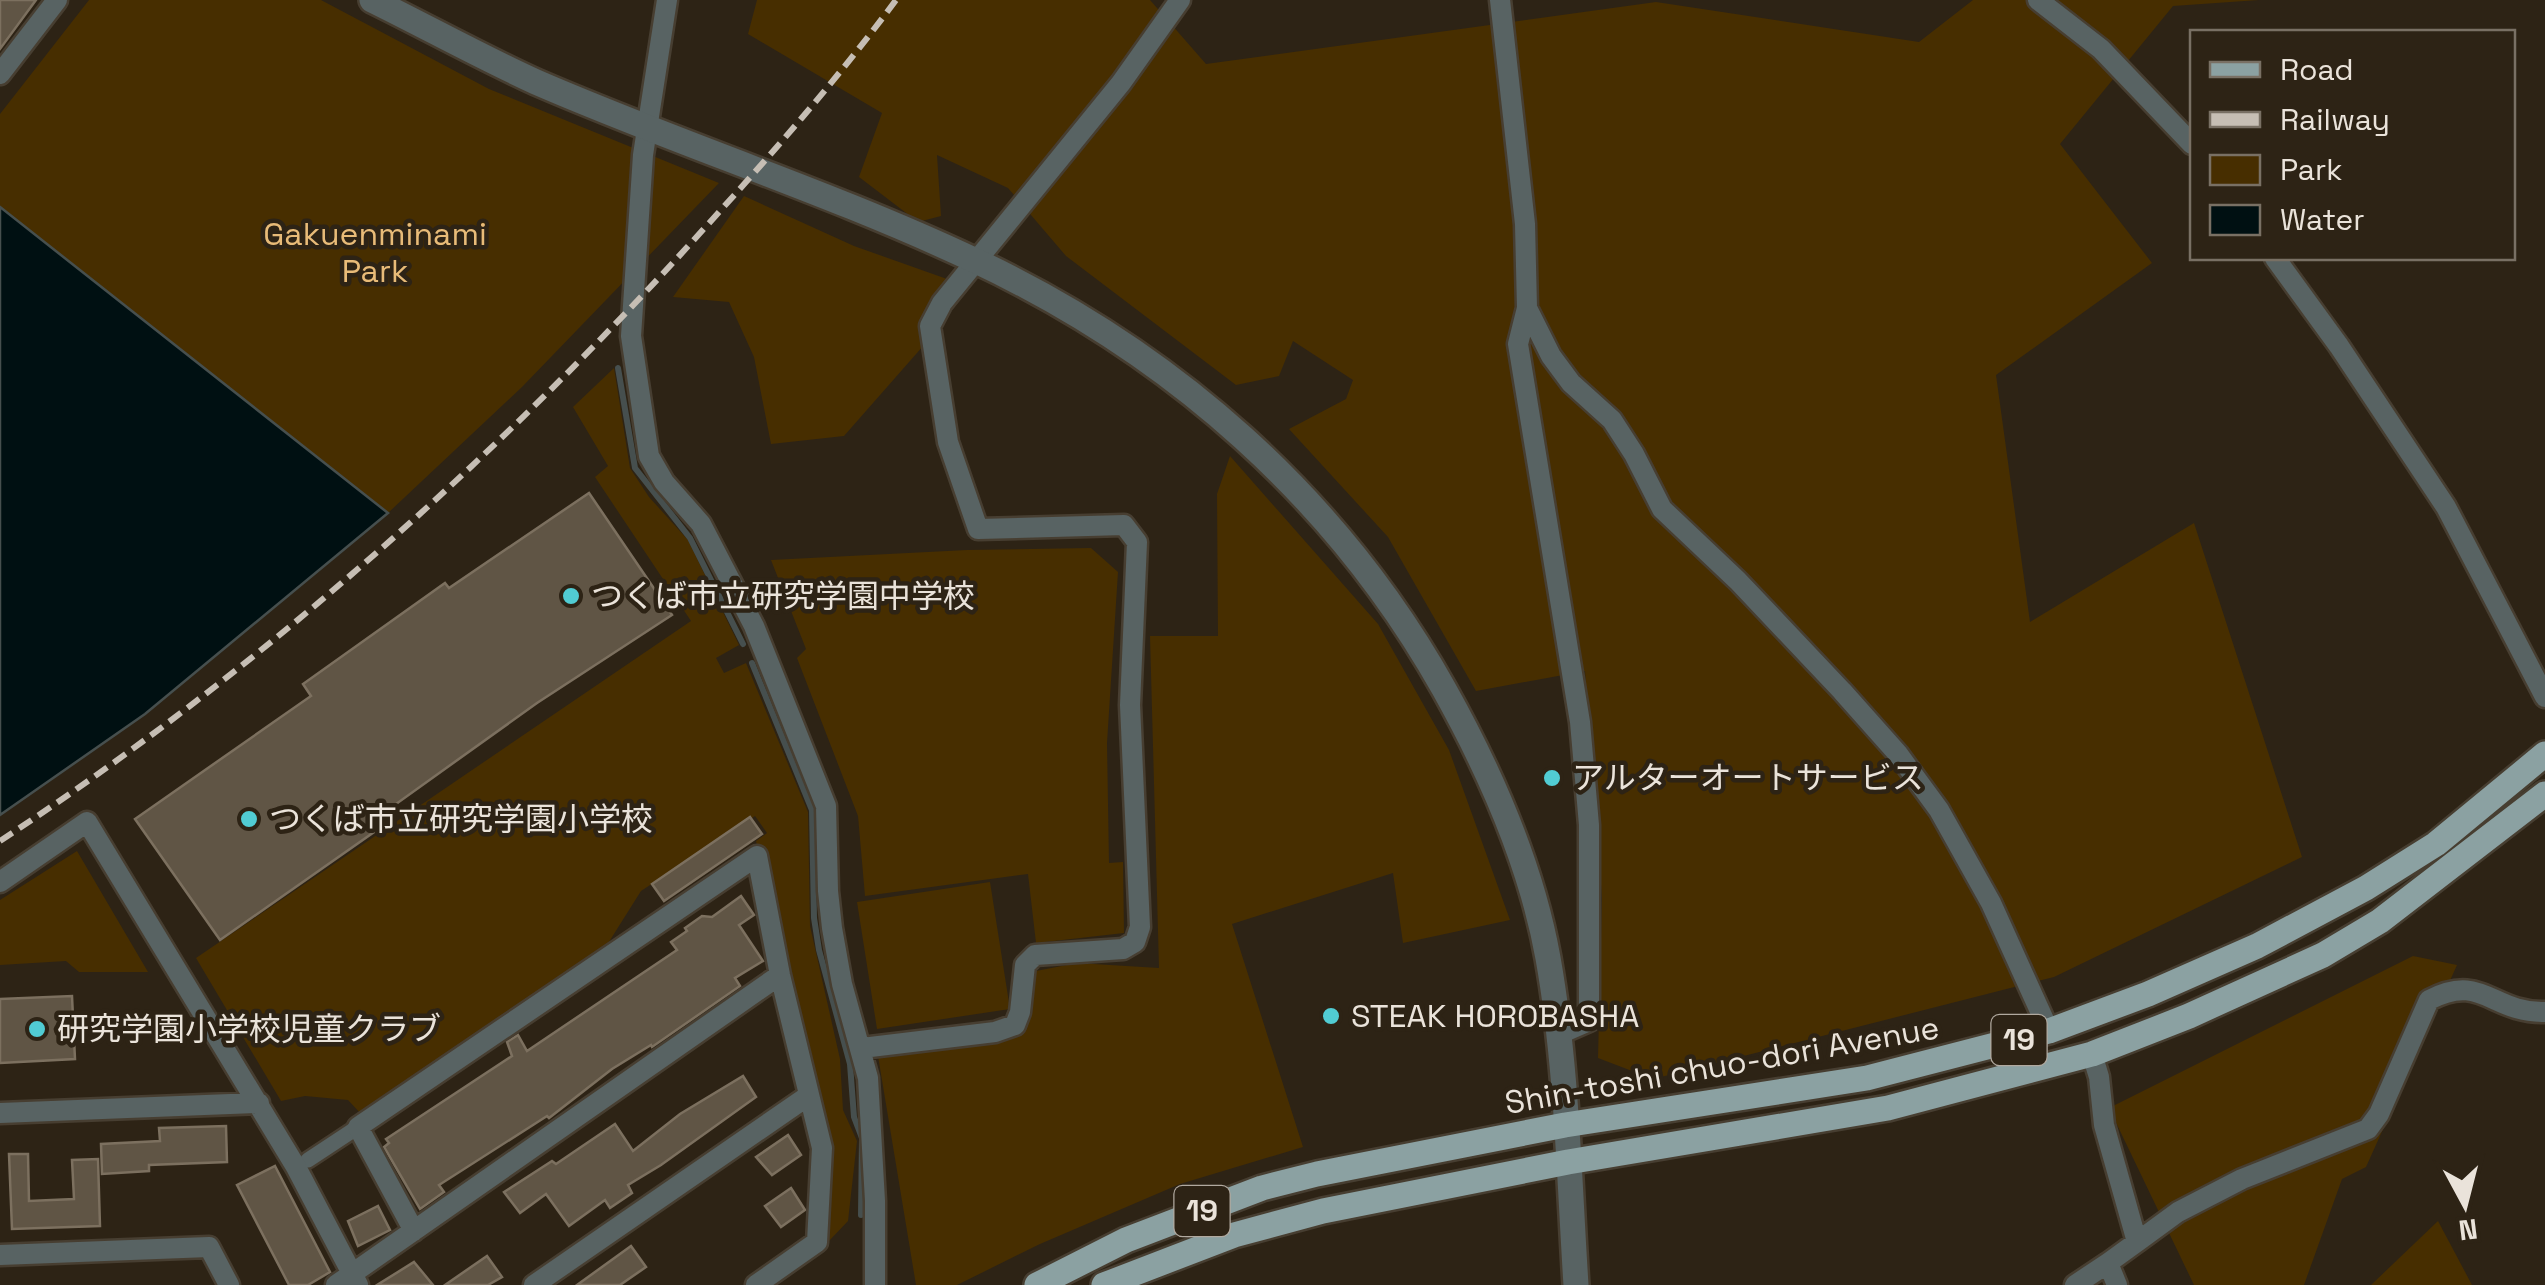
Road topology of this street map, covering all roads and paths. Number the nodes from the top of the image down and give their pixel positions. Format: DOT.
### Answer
graph roads {
  1 [pos="56,0"];
  2 [pos="372,0"];
  3 [pos="668,0"];
  4 [pos="1180,0"];
  5 [pos="1500,0"];
  6 [pos="2038,0"];
  7 [pos="0,74"];
  8 [pos="647,126"];
  9 [pos="2190,142"];
  10 [pos="975,260"];
  11 [pos="2276,260"];
  12 [pos="1527,308"];
  13 [pos="2545,697"];
  14 [pos="2545,754"];
  15 [pos="2545,794"];
  16 [pos="0,882"];
  17 [pos="780,975"];
  18 [pos="2545,1012"];
  19 [pos="2049,1031"];
  20 [pos="1557,1035"];
  21 [pos="862,1048"];
  22 [pos="2092,1054"];
  23 [pos="808,1096"];
  24 [pos="259,1103"];
  25 [pos="0,1112"];
  26 [pos="1565,1125"];
  27 [pos="358,1127"];
  28 [pos="308,1160"];
  29 [pos="1568,1162"];
  30 [pos="414,1231"];
  31 [pos="2137,1242"];
  32 [pos="0,1255"];
  33 [pos="2108,1263"];
  34 [pos="349,1282"];
  35 [pos="228,1285"];
  36 [pos="534,1285"];
  37 [pos="756,1285"];
  38 [pos="875,1285"];
  39 [pos="1037,1285"];
  40 [pos="1104,1285"];
  41 [pos="1576,1285"];
  42 [pos="2075,1285"];
  43 [pos="2117,1285"];
  1 -- 7 [label="street"];
  2 -- 8 [label="street"];
  3 -- 8 [label="street"];
  4 -- 10 [label="street"];
  5 -- 12 [label="street"];
  6 -- 9 [label="street"];
  8 -- 10 [label="street"];
  8 -- 21 [label="street"];
  10 -- 20 [label="street"];
  10 -- 21 [label="street"];
  11 -- 13 [label="street"];
  12 -- 19 [label="street"];
  12 -- 20 [label="street"];
  14 -- 19 [label="main road, Shin-toshi chuo-dori Avenue / 19"];
  15 -- 22 [label="main road, Shin-toshi chuo-dori Avenue / 19"];
  16 -- 24 [label="street"];
  17 -- 23 [label="street"];
  17 -- 27 [label="street"];
  17 -- 30 [label="street"];
  18 -- 31 [label="street"];
  19 -- 26 [label="main road, Shin-toshi chuo-dori Avenue / 19"];
  20 -- 26 [label="street"];
  21 -- 38 [label="street"];
  22 -- 29 [label="main road, Shin-toshi chuo-dori Avenue / 19"];
  22 -- 31 [label="street"];
  23 -- 36 [label="street"];
  23 -- 37 [label="street"];
  24 -- 25 [label="street"];
  24 -- 34 [label="street"];
  26 -- 29 [label="street"];
  26 -- 39 [label="main road, Shin-toshi chuo-dori Avenue / 19"];
  27 -- 28 [label="street"];
  27 -- 30 [label="street"];
  29 -- 40 [label="main road, Shin-toshi chuo-dori Avenue / 19"];
  29 -- 41 [label="street"];
  30 -- 34 [label="street"];
  31 -- 33 [label="street"];
  32 -- 35 [label="street"];
  33 -- 42 [label="street"];
  33 -- 43 [label="street"];
}
